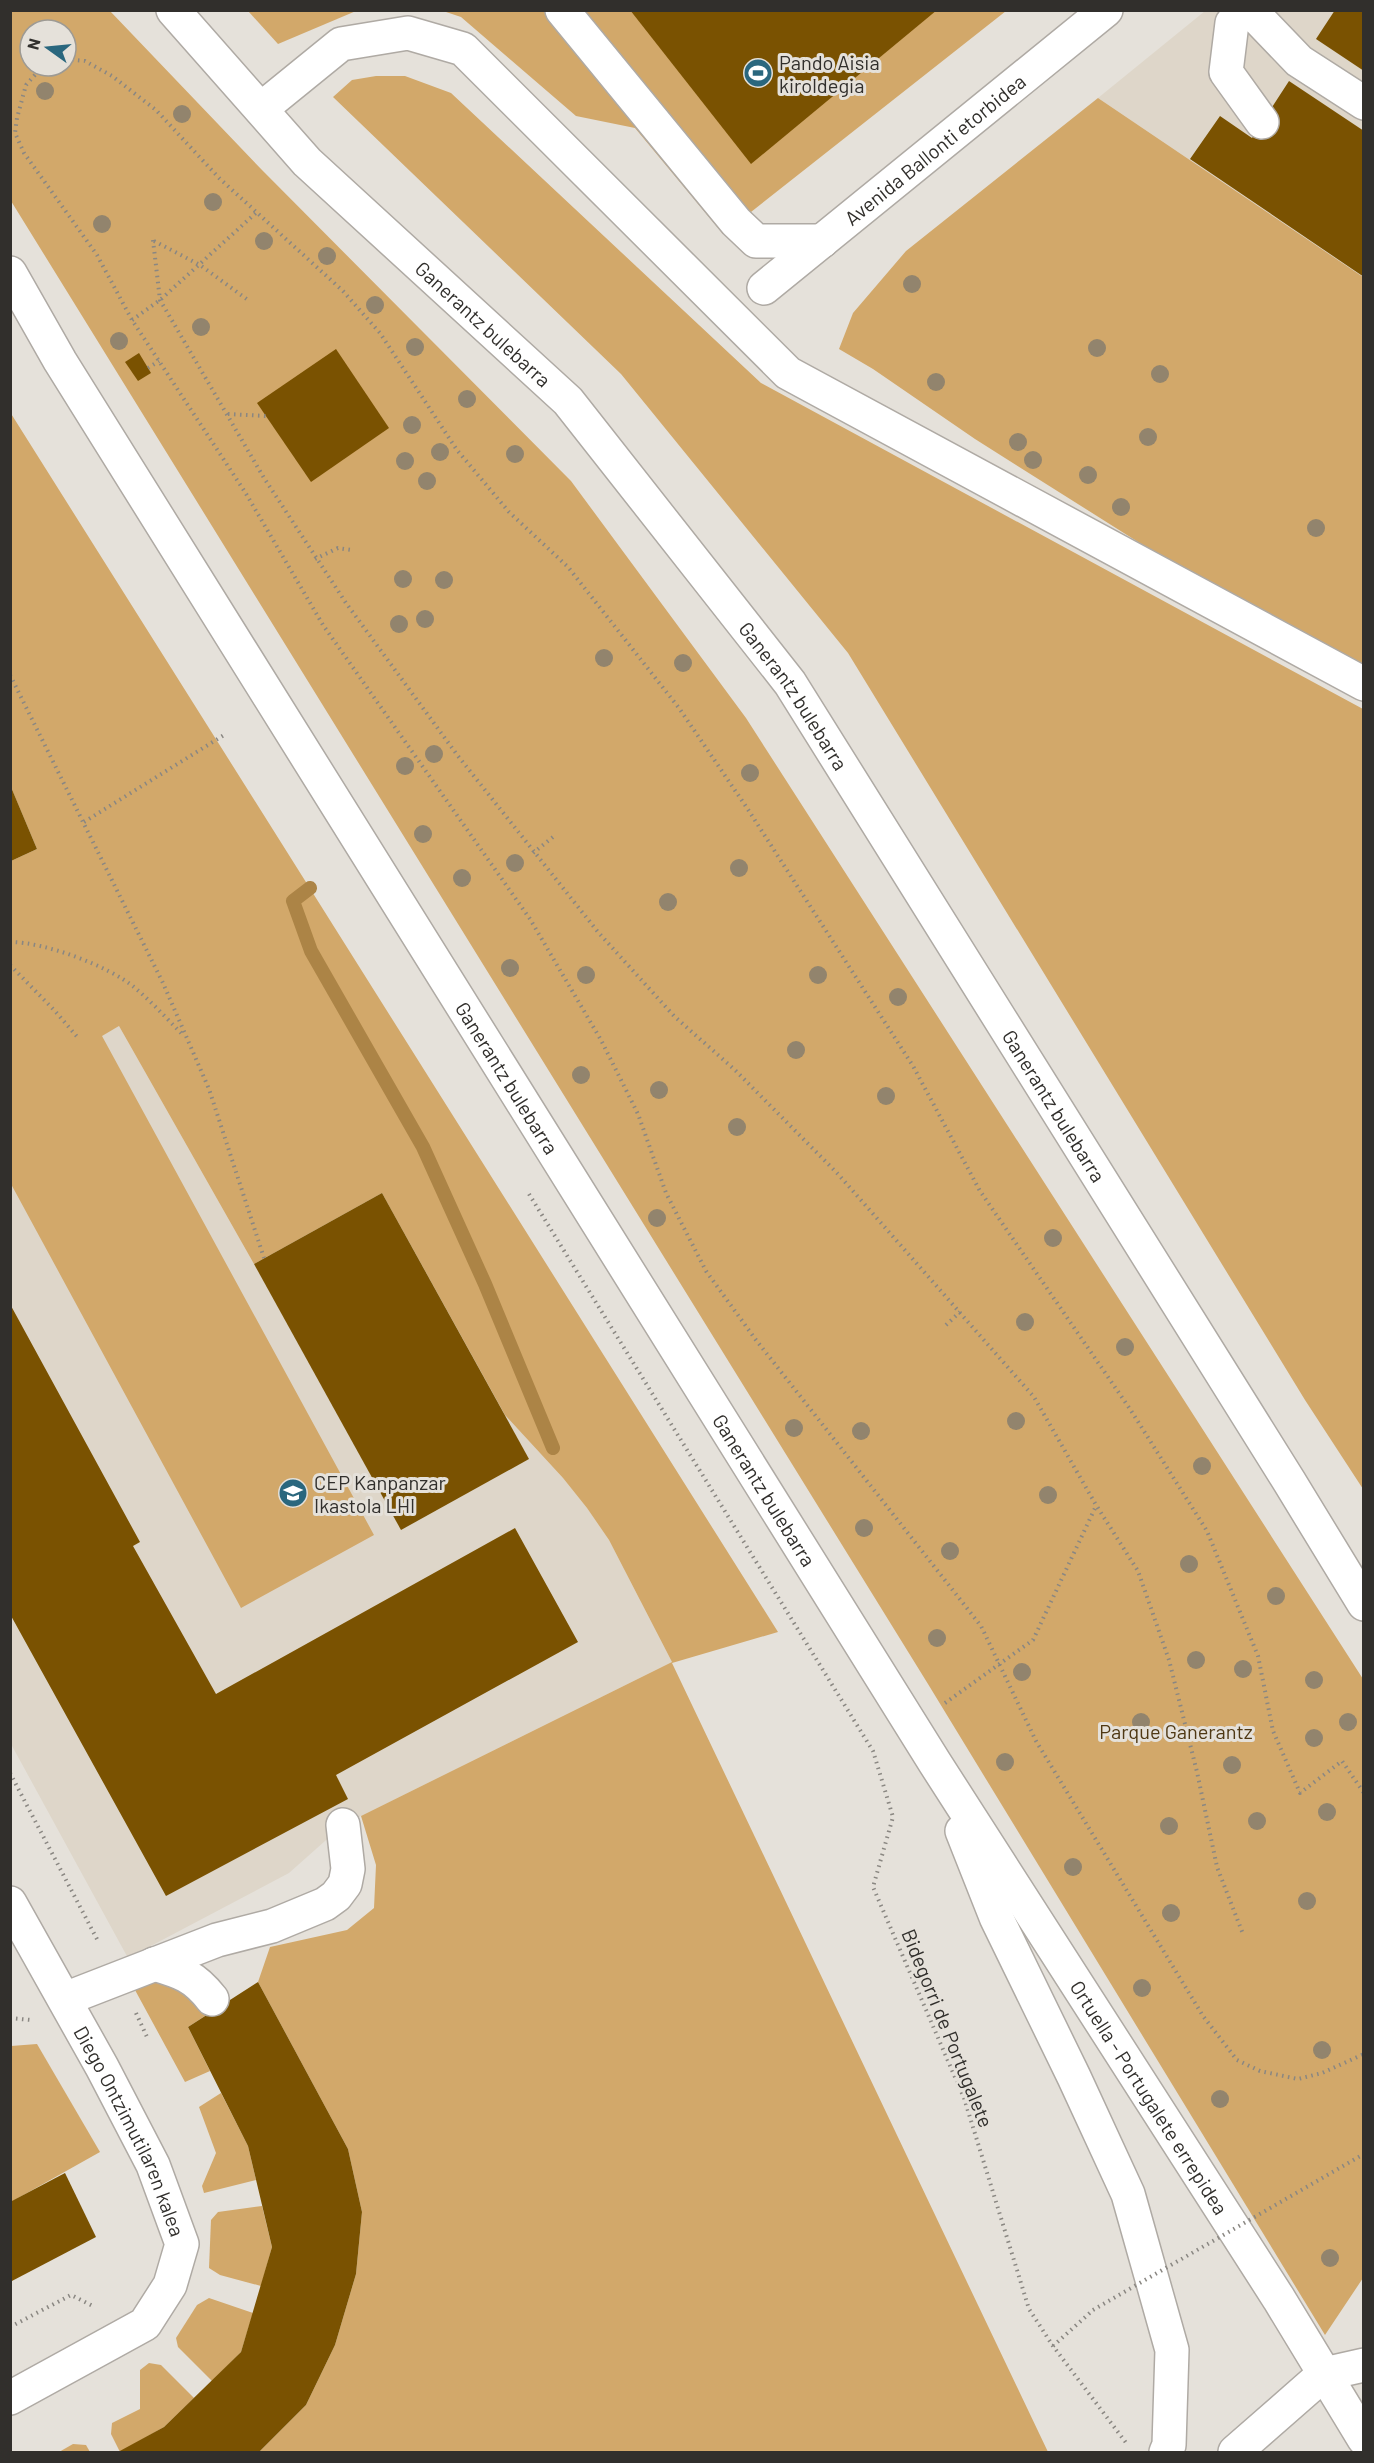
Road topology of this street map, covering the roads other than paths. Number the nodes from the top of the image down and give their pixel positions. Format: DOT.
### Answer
graph roads {
  1 [pos="173,10"];
  2 [pos="562,10"];
  3 [pos="1106,10"];
  4 [pos="1249,10"];
  5 [pos="1364,103"];
  6 [pos="261,109"];
  7 [pos="1262,122"];
  8 [pos="822,241"];
  9 [pos="10,273"];
  10 [pos="764,288"];
  11 [pos="1364,684"];
  12 [pos="1364,1604"];
  13 [pos="935,1763"];
  14 [pos="343,1825"];
  15 [pos="10,1903"];
  16 [pos="154,1964"];
  17 [pos="65,1999"];
  18 [pos="212,1999"];
  19 [pos="1364,2365"];
  20 [pos="1324,2374"];
  21 [pos="10,2398"];
  22 [pos="1362,2430"];
  23 [pos="1166,2452"];
  24 [pos="1234,2452"];
  1 -- 6 [label="street, Ganerantz bulebarra"];
  2 -- 8 [label="street"];
  3 -- 8 [label="street, Avenida Ballonti etorbidea"];
  4 -- 5 [label="street"];
  4 -- 7 [label="street"];
  6 -- 11 [label="street"];
  6 -- 12 [label="street, Ganerantz bulebarra"];
  8 -- 10 [label="street, Avenida Ballonti etorbidea"];
  9 -- 13 [label="street, Ganerantz bulebarra"];
  13 -- 20 [label="street, Ortuella - Portugalete errepidea"];
  13 -- 23 [label="street"];
  14 -- 16 [label="street"];
  15 -- 17 [label="street, Diego Ontzimutilaren kalea"];
  16 -- 17 [label="street"];
  16 -- 18 [label="street"];
  17 -- 21 [label="street, Diego Ontzimutilaren kalea"];
  19 -- 20 [label="street"];
  20 -- 22 [label="street, Ortuella - Portugalete errepidea"];
  20 -- 24 [label="street"];
}
